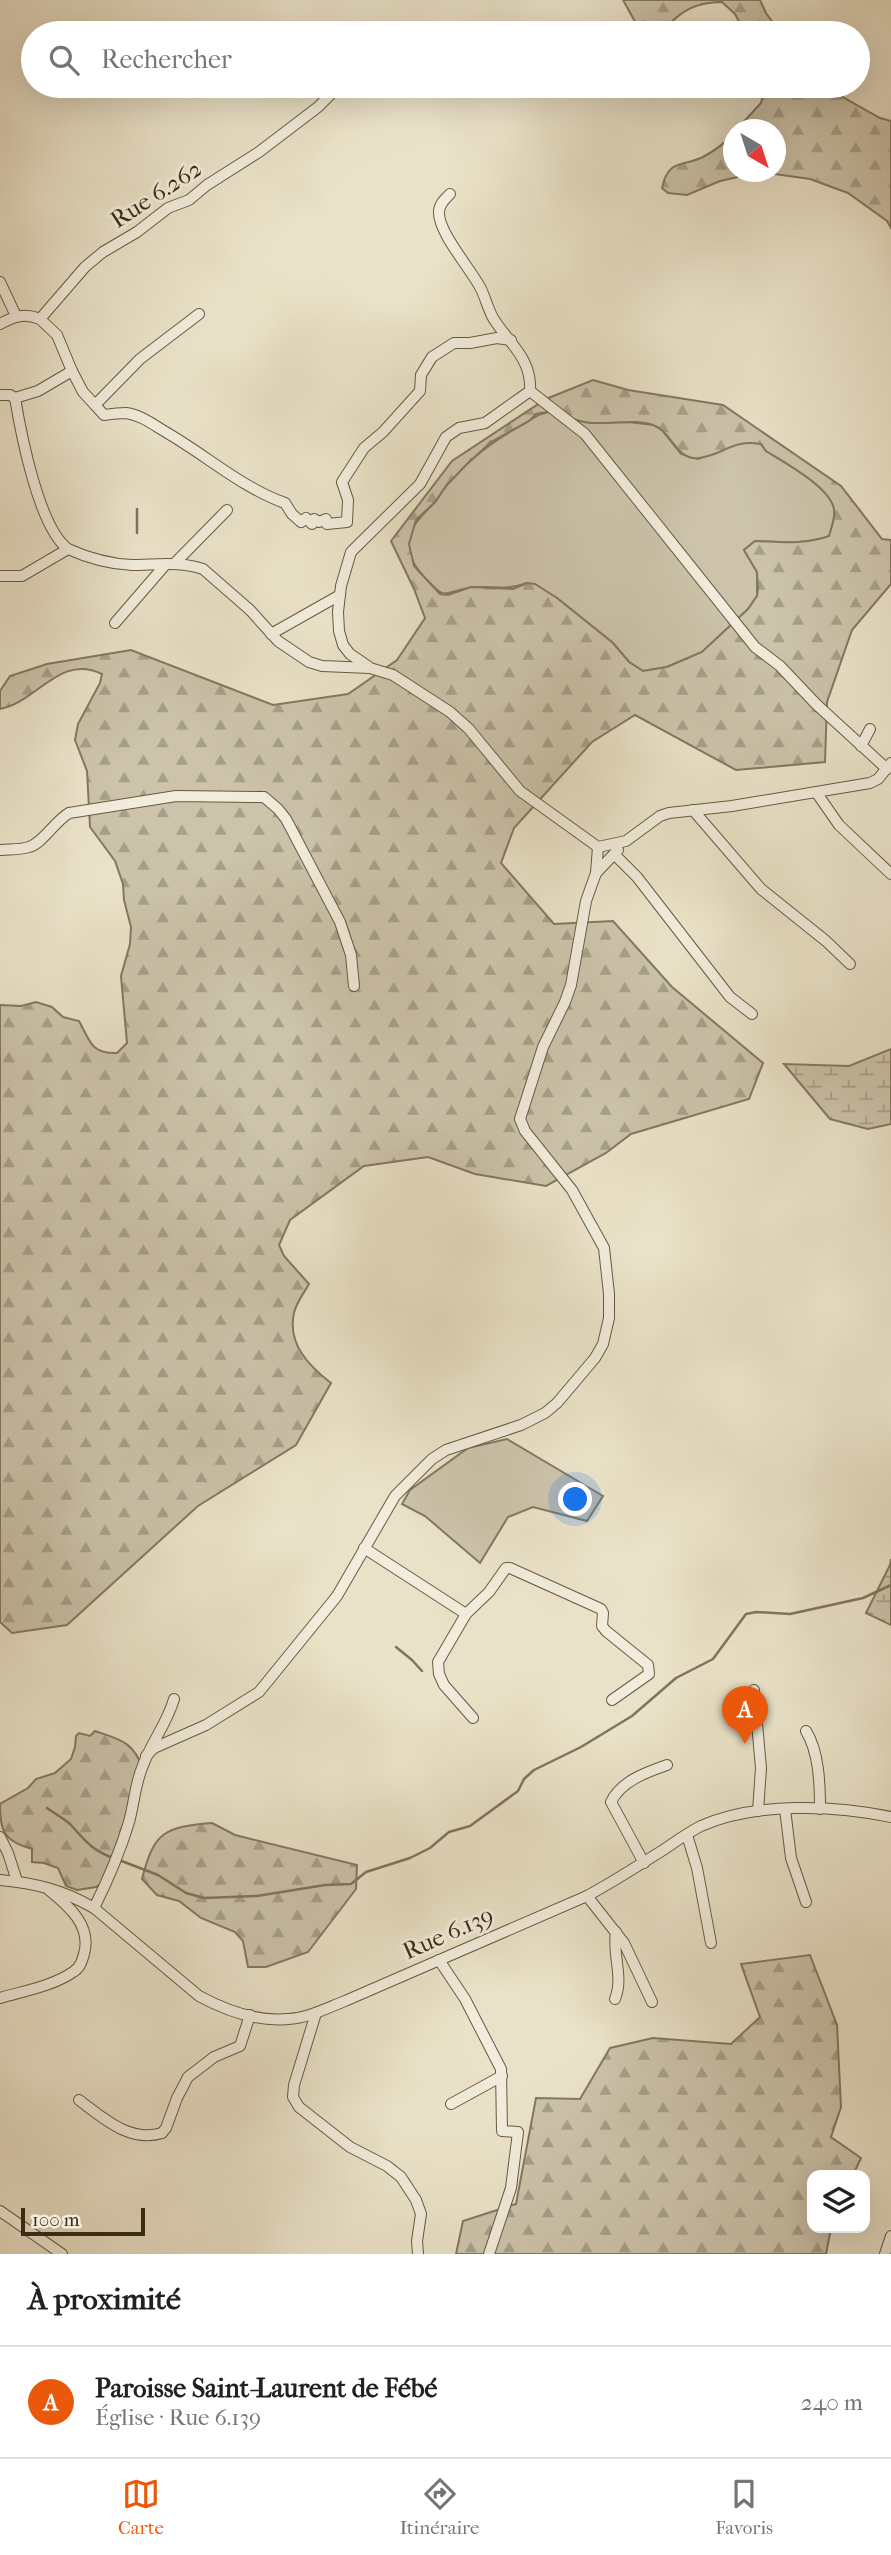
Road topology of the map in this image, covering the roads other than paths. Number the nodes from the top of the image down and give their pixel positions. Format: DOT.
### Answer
graph roads {
  1 [pos="327,98"];
  2 [pos="450,194"];
  3 [pos="0,282"];
  4 [pos="199,314"];
  5 [pos="16,316"];
  6 [pos="40,319"];
  7 [pos="0,324"];
  8 [pos="511,341"];
  9 [pos="72,371"];
  10 [pos="530,391"];
  11 [pos="0,395"];
  12 [pos="15,398"];
  13 [pos="95,405"];
  14 [pos="227,510"];
  15 [pos="68,549"];
  16 [pos="170,564"];
  17 [pos="0,576"];
  18 [pos="340,595"];
  19 [pos="115,623"];
  20 [pos="271,634"];
  21 [pos="370,668"];
  22 [pos="870,729"];
  23 [pos="861,746"];
  24 [pos="889,766"];
  25 [pos="816,792"];
  26 [pos="693,810"];
  27 [pos="626,842"];
  28 [pos="598,847"];
  29 [pos="0,850"];
  30 [pos="614,854"];
  31 [pos="596,873"];
  32 [pos="891,874"];
  33 [pos="850,964"];
  34 [pos="354,986"];
  35 [pos="752,1014"];
  36 [pos="364,1548"];
  37 [pos="466,1614"];
  38 [pos="754,1690"];
  39 [pos="174,1699"];
  40 [pos="612,1700"];
  41 [pos="473,1718"];
  42 [pos="806,1731"];
  43 [pos="146,1756"];
  44 [pos="667,1765"];
  45 [pos="785,1809"];
  46 [pos="820,1809"];
  47 [pos="758,1811"];
  48 [pos="891,1816"];
  49 [pos="687,1835"];
  50 [pos="0,1838"];
  51 [pos="644,1863"];
  52 [pos="0,1880"];
  53 [pos="18,1881"];
  54 [pos="43,1885"];
  55 [pos="587,1896"];
  56 [pos="806,1902"];
  57 [pos="94,1908"];
  58 [pos="616,1931"];
  59 [pos="711,1943"];
  60 [pos="439,1960"];
  61 [pos="0,1998"];
  62 [pos="615,1999"];
  63 [pos="652,2002"];
  64 [pos="316,2013"];
  65 [pos="250,2015"];
  66 [pos="502,2076"];
  67 [pos="79,2100"];
  68 [pos="451,2104"];
  69 [pos="0,2211"];
  70 [pos="891,2236"];
  71 [pos="62,2254"];
  72 [pos="418,2254"];
  73 [pos="489,2254"];
  74 [pos="885,2254"];
  1 -- 6 [label="street, Rue 6.262"];
  2 -- 8 [label="street"];
  3 -- 5 [label="street"];
  4 -- 13 [label="street"];
  5 -- 6 [label="street"];
  5 -- 7 [label="street"];
  6 -- 9 [label="street"];
  8 -- 10 [label="street"];
  8 -- 13 [label="street"];
  9 -- 12 [label="street"];
  9 -- 13 [label="street"];
  10 -- 18 [label="street"];
  10 -- 23 [label="street"];
  11 -- 12 [label="street"];
  12 -- 15 [label="street"];
  14 -- 16 [label="street"];
  15 -- 16 [label="street"];
  15 -- 17 [label="street"];
  16 -- 19 [label="street"];
  16 -- 20 [label="street"];
  18 -- 20 [label="street"];
  18 -- 21 [label="street"];
  20 -- 21 [label="street"];
  21 -- 28 [label="street"];
  22 -- 23 [label="street"];
  23 -- 24 [label="street"];
  24 -- 25 [label="street"];
  25 -- 26 [label="street"];
  25 -- 32 [label="street"];
  26 -- 27 [label="street"];
  26 -- 33 [label="street"];
  27 -- 28 [label="street"];
  27 -- 30 [label="street"];
  28 -- 31 [label="street"];
  29 -- 34 [label="street"];
  30 -- 31 [label="street"];
  30 -- 35 [label="street"];
  31 -- 36 [label="street"];
  36 -- 37 [label="street"];
  36 -- 43 [label="street"];
  37 -- 40 [label="street"];
  37 -- 41 [label="street"];
  38 -- 47 [label="street"];
  39 -- 43 [label="street"];
  42 -- 46 [label="street"];
  43 -- 57 [label="street"];
  44 -- 51 [label="street"];
  45 -- 46 [label="street, Rue 6.139"];
  45 -- 47 [label="street, Rue 6.139"];
  45 -- 56 [label="street"];
  46 -- 48 [label="street, Rue 6.139"];
  47 -- 49 [label="street, Rue 6.139"];
  49 -- 51 [label="street, Rue 6.139"];
  49 -- 59 [label="street"];
  50 -- 53 [label="street"];
  51 -- 55 [label="street, Rue 6.139"];
  52 -- 53 [label="street, Rue 6.139"];
  53 -- 54 [label="street, Rue 6.139"];
  54 -- 57 [label="street, Rue 6.139"];
  54 -- 61 [label="street"];
  55 -- 58 [label="street"];
  55 -- 60 [label="street, Rue 6.139"];
  57 -- 65 [label="street, Rue 6.139"];
  58 -- 62 [label="street"];
  58 -- 63 [label="street"];
  60 -- 64 [label="street, Rue 6.139"];
  60 -- 66 [label="street"];
  64 -- 65 [label="street, Rue 6.139"];
  64 -- 72 [label="street"];
  65 -- 67 [label="street"];
  66 -- 68 [label="street"];
  66 -- 73 [label="street"];
  69 -- 71 [label="street"];
  70 -- 74 [label="street"];
}
